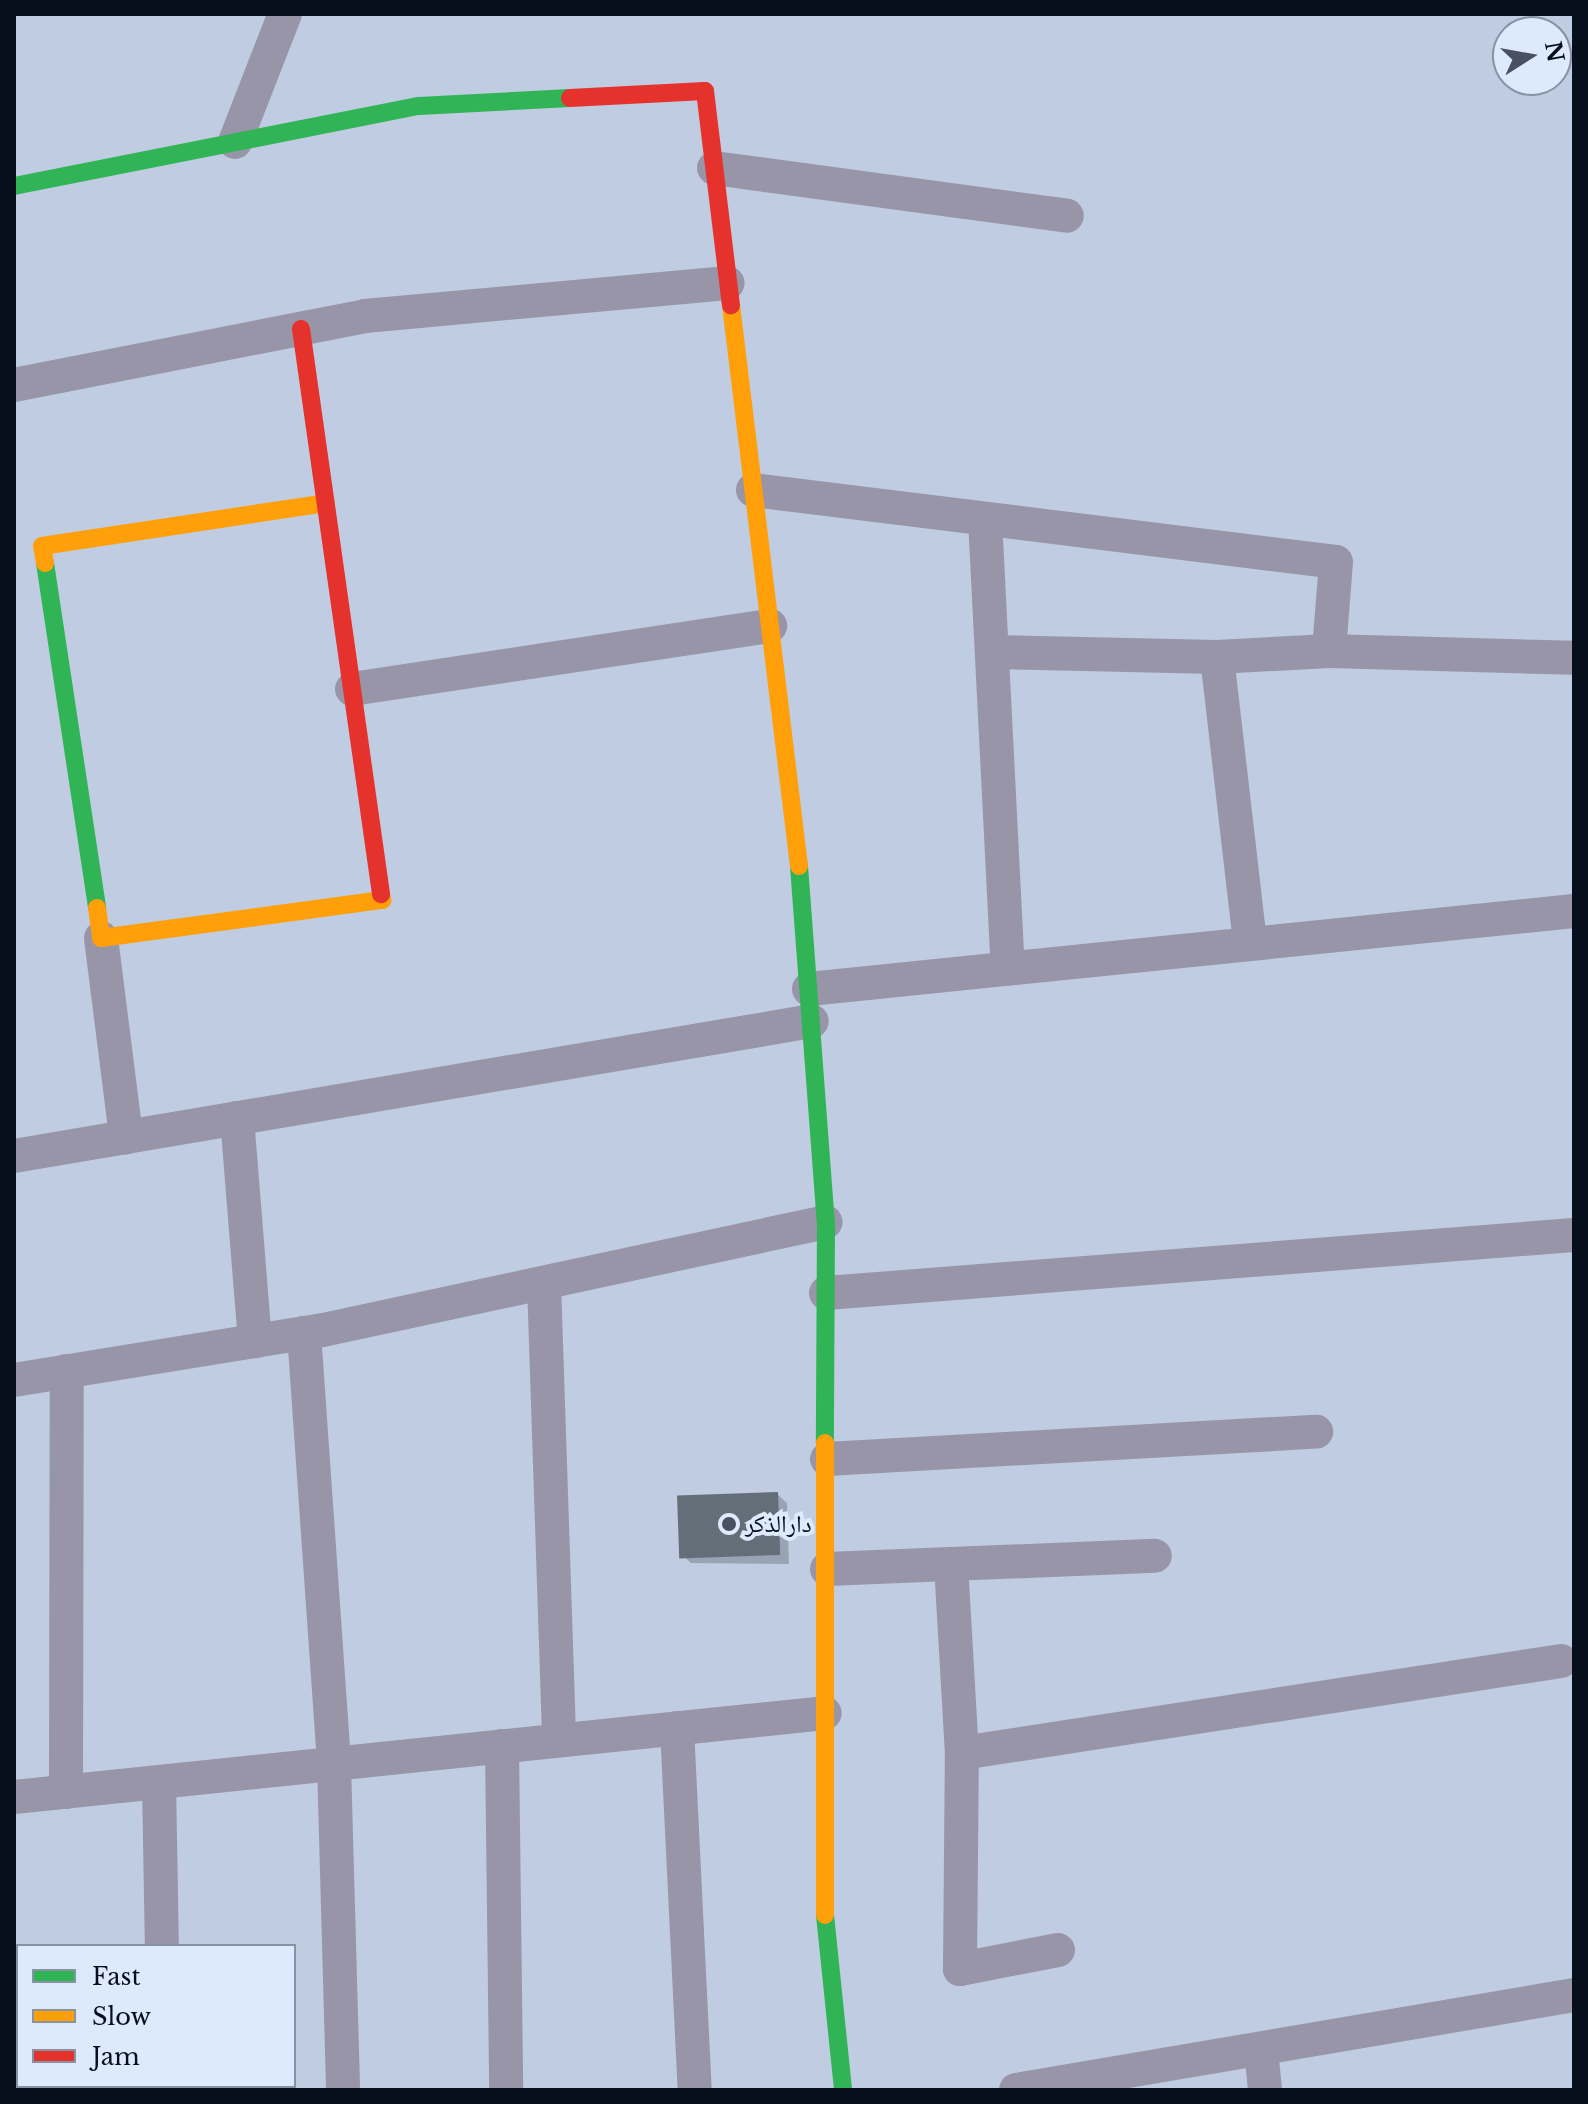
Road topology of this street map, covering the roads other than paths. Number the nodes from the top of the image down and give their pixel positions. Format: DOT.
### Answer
graph roads {
  1 [pos="285,14"];
  2 [pos="235,142"];
  3 [pos="714,168"];
  4 [pos="14,186"];
  5 [pos="1067,216"];
  6 [pos="728,283"];
  7 [pos="301,329"];
  8 [pos="14,385"];
  9 [pos="753,490"];
  10 [pos="326,503"];
  11 [pos="985,519"];
  12 [pos="770,626"];
  13 [pos="1329,651"];
  14 [pos="992,652"];
  15 [pos="1217,657"];
  16 [pos="1574,658"];
  17 [pos="352,689"];
  18 [pos="1574,911"];
  19 [pos="101,938"];
  20 [pos="1250,943"];
  21 [pos="1008,968"];
  22 [pos="811,1005"];
  23 [pos="237,1118"];
  24 [pos="126,1137"];
  25 [pos="14,1156"];
  26 [pos="826,1222"];
  27 [pos="1574,1235"];
  28 [pos="544,1283"];
  29 [pos="826,1293"];
  30 [pos="304,1333"];
  31 [pos="255,1341"];
  32 [pos="67,1371"];
  33 [pos="14,1380"];
  34 [pos="1316,1432"];
  35 [pos="827,1459"];
  36 [pos="1155,1556"];
  37 [pos="951,1564"];
  38 [pos="827,1569"];
  39 [pos="1561,1661"];
  40 [pos="825,1713"];
  41 [pos="677,1728"];
  42 [pos="559,1740"];
  43 [pos="502,1746"];
  44 [pos="962,1753"];
  45 [pos="334,1764"];
  46 [pos="159,1782"];
  47 [pos="66,1792"];
  48 [pos="14,1797"];
  49 [pos="162,1944"];
  50 [pos="1058,1950"];
  51 [pos="1574,1995"];
  52 [pos="1261,2049"];
  53 [pos="343,2090"];
  54 [pos="506,2090"];
  55 [pos="695,2090"];
  56 [pos="843,2090"];
  57 [pos="1016,2090"];
  58 [pos="1265,2090"];
  1 -- 2 [label="street"];
  2 -- 3 [label="street"];
  2 -- 4 [label="street"];
  3 -- 5 [label="street"];
  3 -- 6 [label="street"];
  6 -- 7 [label="street"];
  6 -- 9 [label="street"];
  7 -- 8 [label="street"];
  7 -- 10 [label="street"];
  9 -- 11 [label="street"];
  9 -- 12 [label="street"];
  10 -- 17 [label="street"];
  10 -- 19 [label="street"];
  11 -- 13 [label="street"];
  11 -- 14 [label="street"];
  12 -- 17 [label="street"];
  12 -- 22 [label="street"];
  13 -- 15 [label="street"];
  13 -- 16 [label="street"];
  14 -- 15 [label="street"];
  14 -- 21 [label="street"];
  15 -- 20 [label="street"];
  17 -- 19 [label="street"];
  18 -- 20 [label="street"];
  19 -- 24 [label="street"];
  20 -- 21 [label="street"];
  21 -- 22 [label="street"];
  22 -- 23 [label="street"];
  22 -- 26 [label="street"];
  23 -- 24 [label="street"];
  23 -- 31 [label="street"];
  24 -- 25 [label="street"];
  26 -- 28 [label="street"];
  26 -- 29 [label="street"];
  27 -- 29 [label="street"];
  28 -- 30 [label="street"];
  28 -- 42 [label="street"];
  29 -- 35 [label="street"];
  30 -- 31 [label="street"];
  30 -- 45 [label="street"];
  31 -- 32 [label="street"];
  32 -- 33 [label="street"];
  32 -- 47 [label="street"];
  34 -- 35 [label="street"];
  35 -- 38 [label="street"];
  36 -- 37 [label="street"];
  37 -- 38 [label="street"];
  37 -- 44 [label="street"];
  38 -- 40 [label="street"];
  39 -- 44 [label="street"];
  40 -- 41 [label="street"];
  40 -- 56 [label="street"];
  41 -- 42 [label="street"];
  41 -- 55 [label="street"];
  42 -- 43 [label="street"];
  43 -- 45 [label="street"];
  43 -- 54 [label="street"];
  44 -- 50 [label="street"];
  45 -- 46 [label="street"];
  45 -- 53 [label="street"];
  46 -- 47 [label="street"];
  46 -- 49 [label="street"];
  47 -- 48 [label="street"];
  51 -- 52 [label="street"];
  52 -- 57 [label="street"];
  52 -- 58 [label="street"];
}
